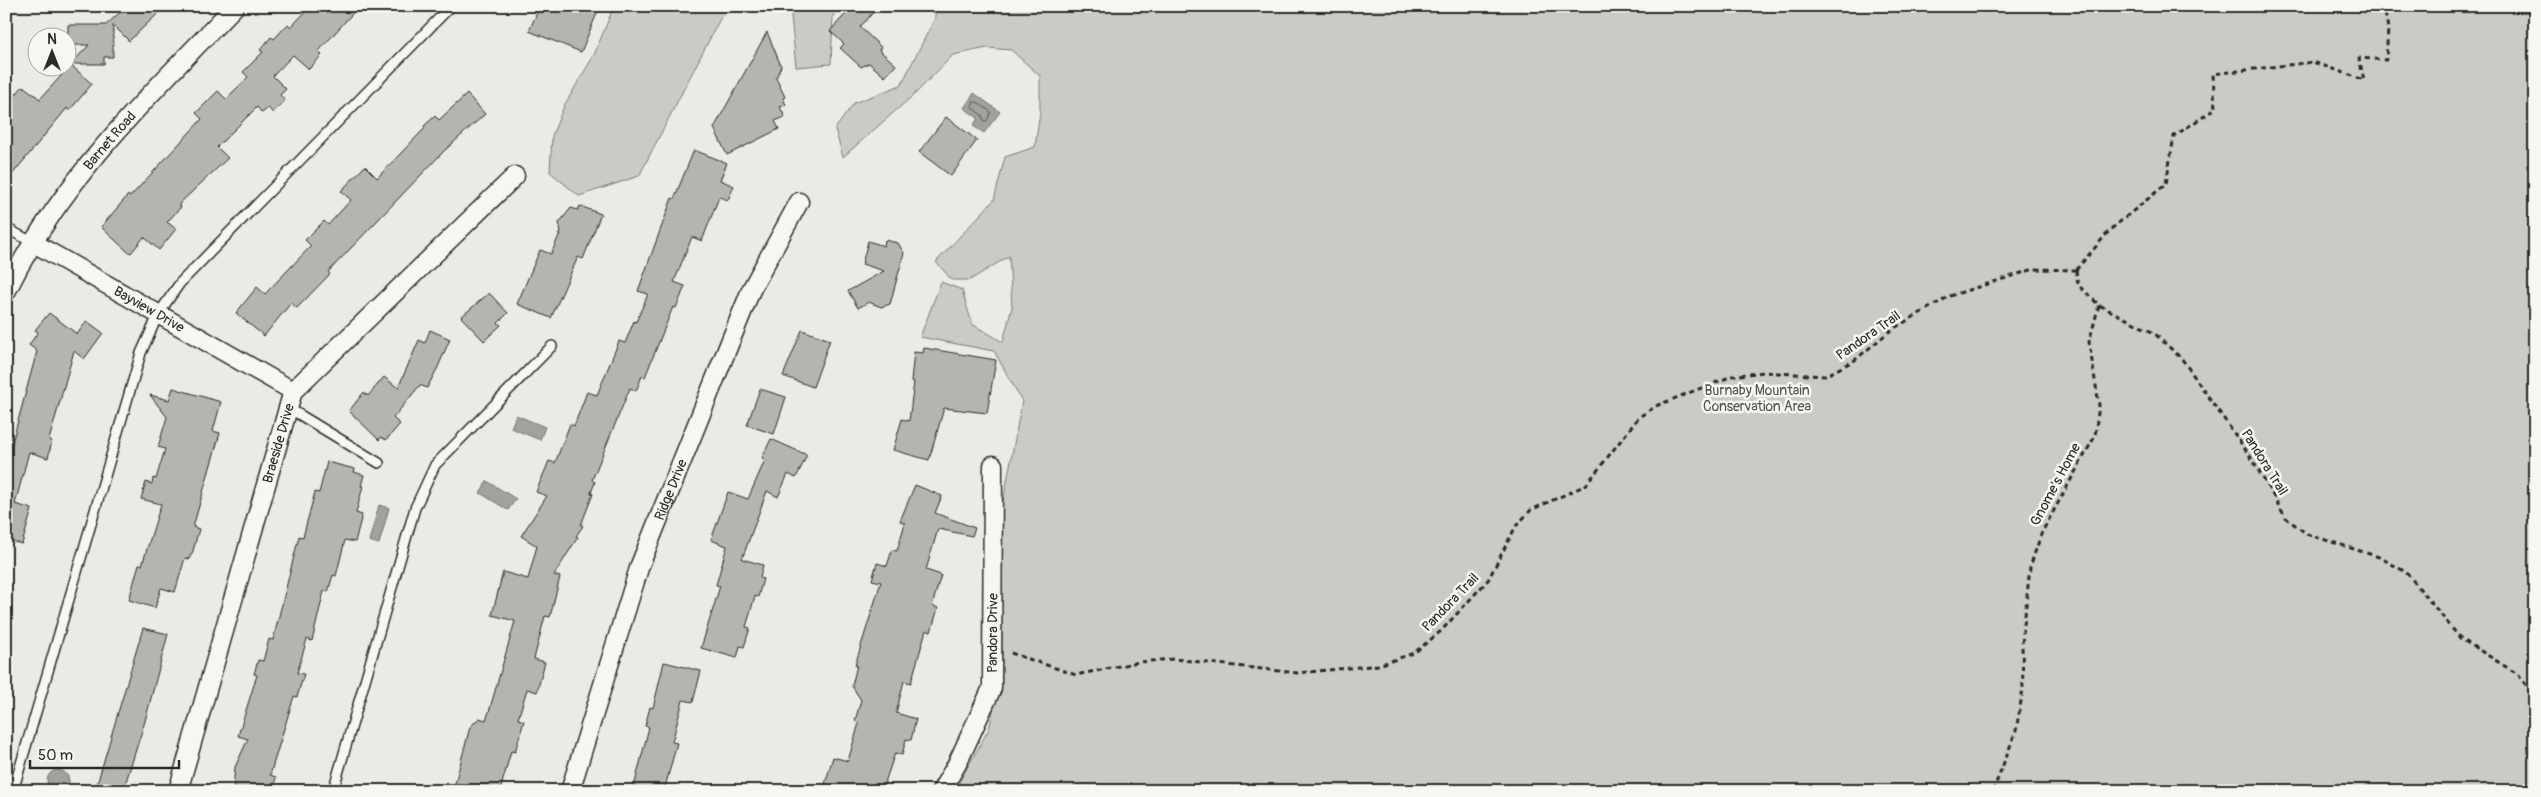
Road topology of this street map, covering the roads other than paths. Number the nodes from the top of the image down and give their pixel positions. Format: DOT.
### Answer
graph roads {
  1 [pos="235,6"];
  2 [pos="451,6"];
  3 [pos="515,176"];
  4 [pos="799,202"];
  5 [pos="6,228"];
  6 [pos="32,242"];
  7 [pos="6,292"];
  8 [pos="159,313"];
  9 [pos="552,346"];
  10 [pos="290,399"];
  11 [pos="379,462"];
  12 [pos="993,464"];
  13 [pos="13,791"];
  14 [pos="178,791"];
  15 [pos="333,791"];
  16 [pos="570,791"];
  17 [pos="941,791"];
  1 -- 6 [label="street, Barnet Road"];
  2 -- 8 [label="lane"];
  3 -- 10 [label="street, Braeside Drive"];
  4 -- 16 [label="street, Ridge Drive"];
  5 -- 6 [label="lane, Bayview Drive"];
  6 -- 7 [label="street, Barnet Road"];
  6 -- 8 [label="street, Bayview Drive"];
  8 -- 10 [label="street, Bayview Drive"];
  8 -- 13 [label="lane"];
  9 -- 15 [label="lane"];
  10 -- 11 [label="lane"];
  10 -- 14 [label="street, Braeside Drive"];
  12 -- 17 [label="street, Pandora Drive"];
}
